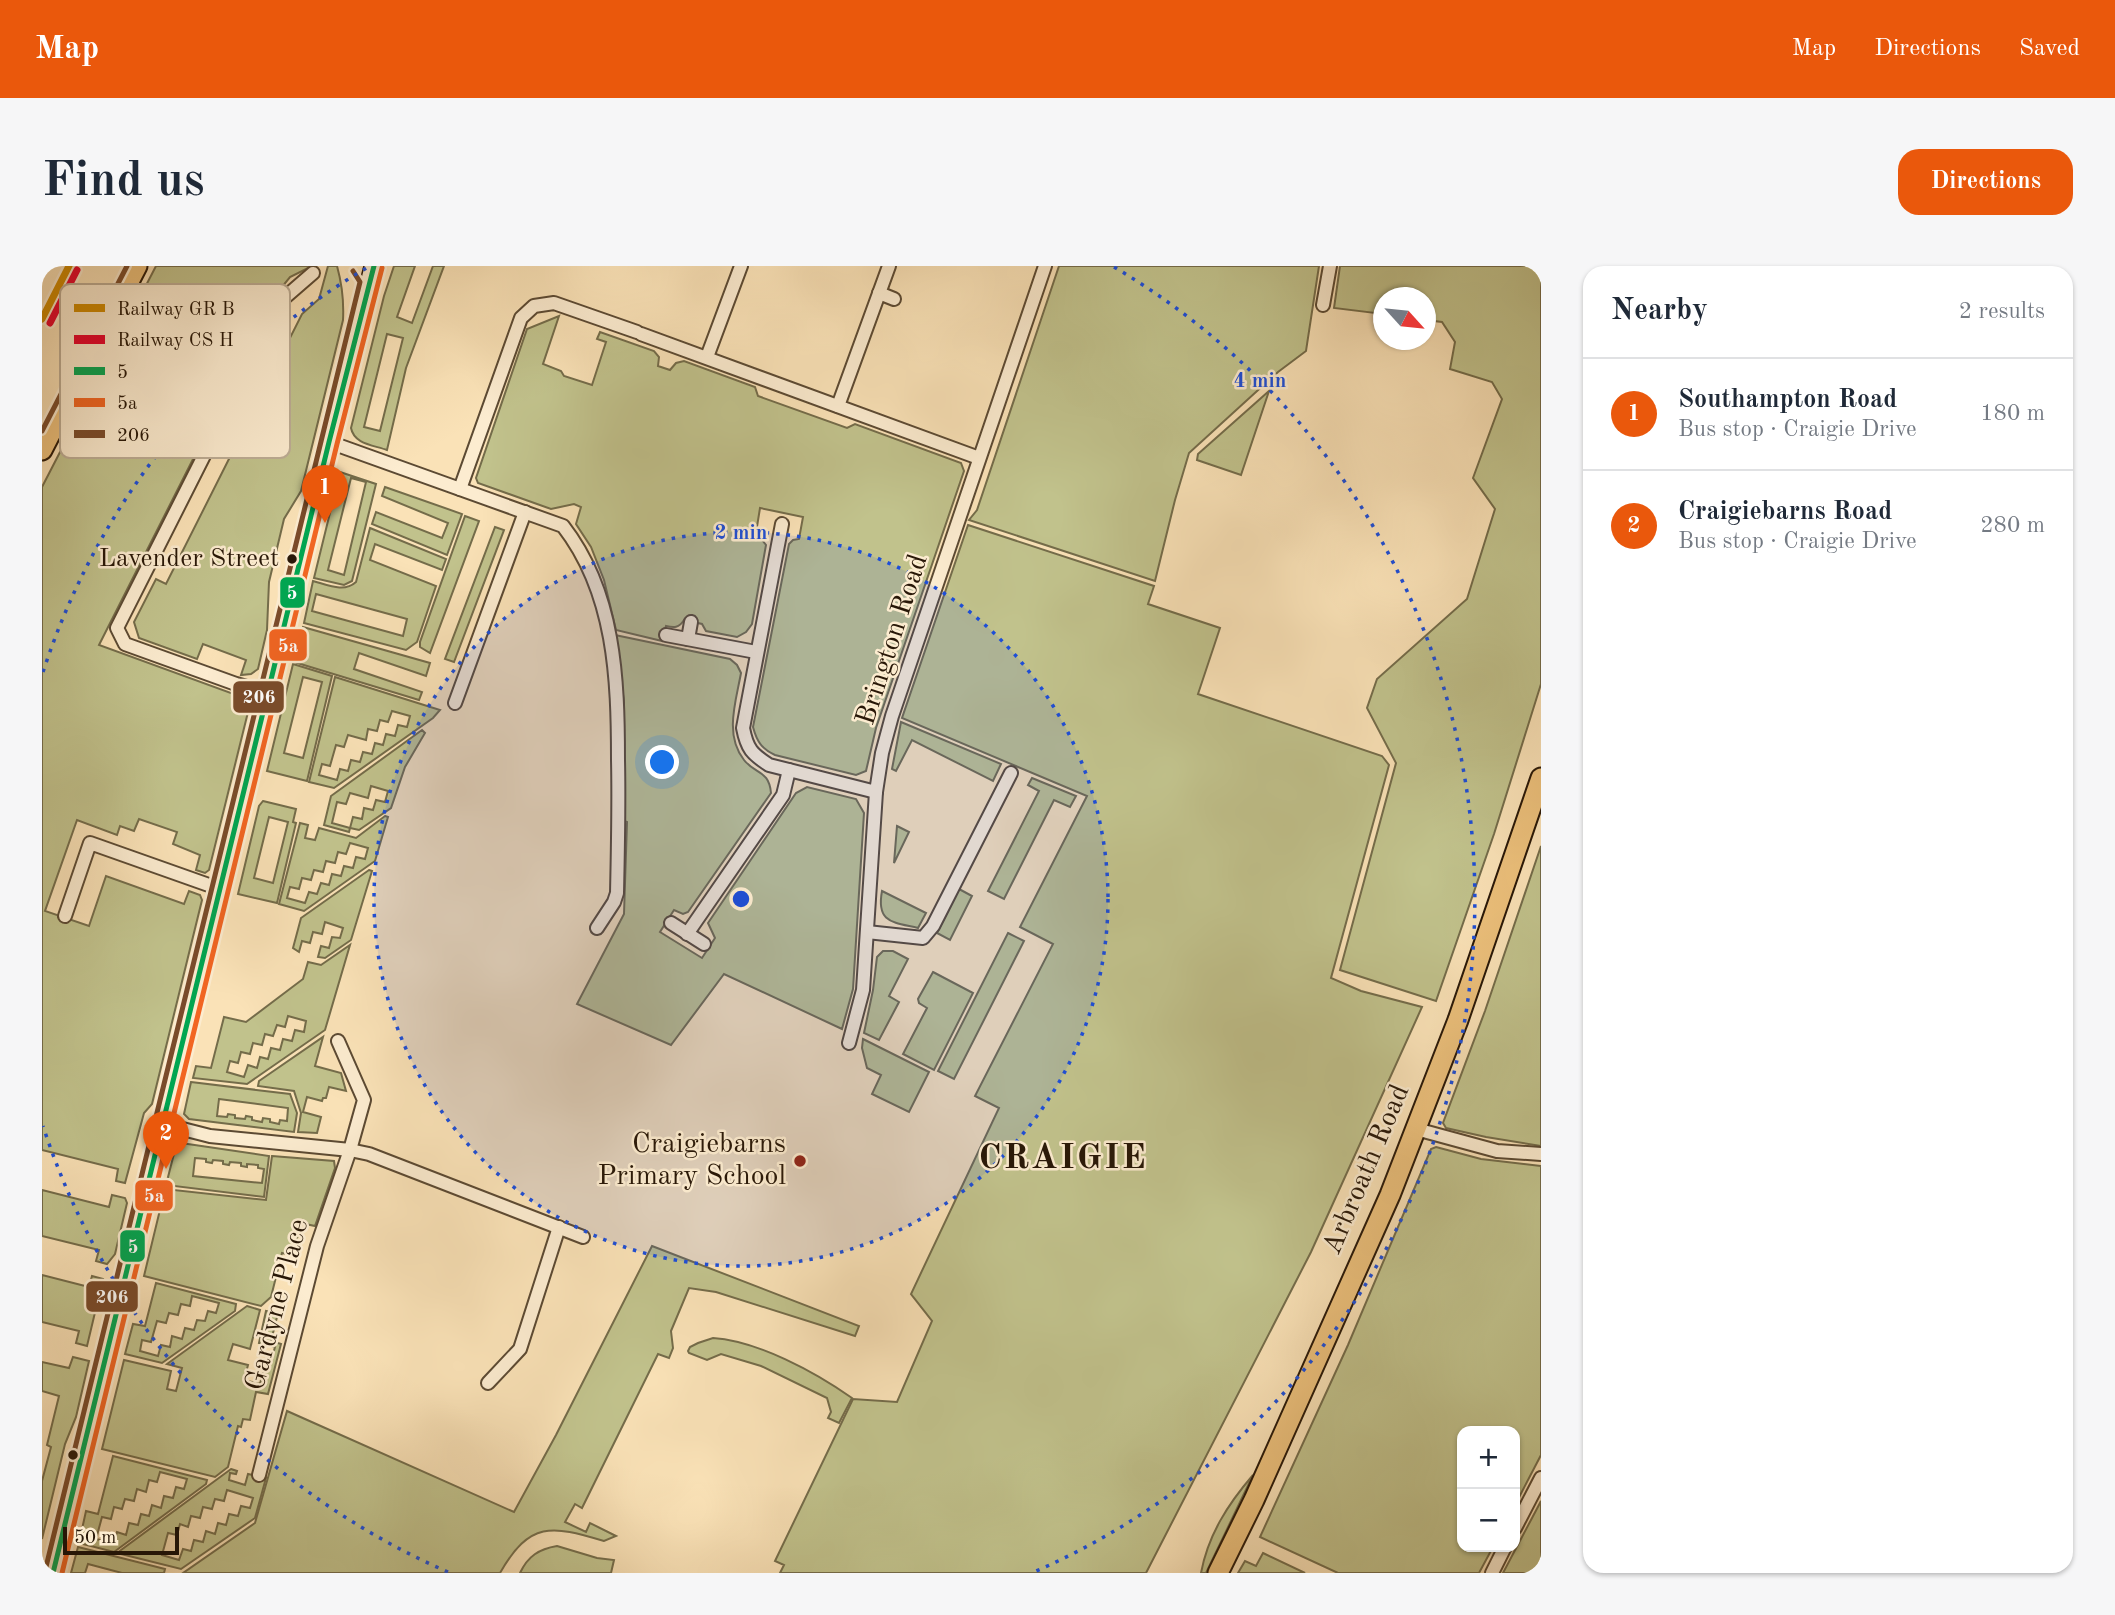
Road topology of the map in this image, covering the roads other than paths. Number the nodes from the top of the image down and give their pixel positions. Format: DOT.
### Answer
graph roads {
  1 [pos="137,266"];
  2 [pos="889,266"];
  3 [pos="1045,266"];
  4 [pos="1330,266"];
  5 [pos="738,267"];
  6 [pos="368,271"];
  7 [pos="313,273"];
  8 [pos="128,284"];
  9 [pos="290,293"];
  10 [pos="879,293"];
  11 [pos="894,299"];
  12 [pos="1323,306"];
  13 [pos="707,358"];
  14 [pos="838,406"];
  15 [pos="60,415"];
  16 [pos="329,442"];
  17 [pos="42,450"];
  18 [pos="203,458"];
  19 [pos="979,458"];
  20 [pos="460,489"];
  21 [pos="525,512"];
  22 [pos="782,524"];
  23 [pos="691,622"];
  24 [pos="667,635"];
  25 [pos="688,639"];
  26 [pos="756,652"];
  27 [pos="268,693"];
  28 [pos="455,703"];
  29 [pos="789,770"];
  30 [pos="1011,773"];
  31 [pos="1541,778"];
  32 [pos="876,792"];
  33 [pos="220,890"];
  34 [pos="65,916"];
  35 [pos="671,923"];
  36 [pos="597,928"];
  37 [pos="867,932"];
  38 [pos="687,934"];
  39 [pos="704,944"];
  40 [pos="338,1041"];
  41 [pos="849,1043"];
  42 [pos="163,1125"];
  43 [pos="1416,1129"];
  44 [pos="350,1150"];
  45 [pos="1541,1154"];
  46 [pos="559,1227"];
  47 [pos="583,1237"];
  48 [pos="488,1383"];
  49 [pos="259,1475"];
  50 [pos="1541,1478"];
  51 [pos="1520,1518"];
  52 [pos="1502,1552"];
  53 [pos="53,1573"];
  54 [pos="1218,1573"];
  55 [pos="1492,1573"];
  1 -- 8 [label="main road"];
  2 -- 10 [label="street"];
  3 -- 19 [label="street, Brington Road"];
  4 -- 12 [label="street"];
  5 -- 13 [label="street"];
  6 -- 16 [label="street"];
  7 -- 9 [label="street"];
  10 -- 11 [label="street"];
  10 -- 14 [label="street"];
  13 -- 14 [label="street"];
  13 -- 20 [label="street"];
  14 -- 19 [label="street"];
  15 -- 17 [label="main road"];
  16 -- 20 [label="street"];
  16 -- 27 [label="street"];
  18 -- 27 [label="street"];
  19 -- 32 [label="street, Brington Road"];
  20 -- 21 [label="street"];
  21 -- 28 [label="street"];
  21 -- 36 [label="street"];
  22 -- 26 [label="street"];
  23 -- 25 [label="street"];
  24 -- 25 [label="street"];
  25 -- 26 [label="street"];
  26 -- 29 [label="street"];
  27 -- 33 [label="street"];
  29 -- 32 [label="street"];
  29 -- 38 [label="street"];
  30 -- 37 [label="street"];
  31 -- 43 [label="main road, Arbroath Road"];
  32 -- 37 [label="street, Brington Road"];
  33 -- 34 [label="street"];
  33 -- 42 [label="street"];
  35 -- 38 [label="street"];
  37 -- 41 [label="street, Brington Road"];
  38 -- 39 [label="street"];
  40 -- 44 [label="street, Gardyne Place"];
  42 -- 44 [label="street"];
  42 -- 53 [label="street"];
  43 -- 45 [label="street"];
  43 -- 54 [label="main road, Arbroath Road"];
  44 -- 46 [label="street"];
  44 -- 49 [label="street, Gardyne Place"];
  46 -- 47 [label="street"];
  46 -- 48 [label="street"];
  50 -- 51 [label="street"];
  52 -- 55 [label="street"];
}
